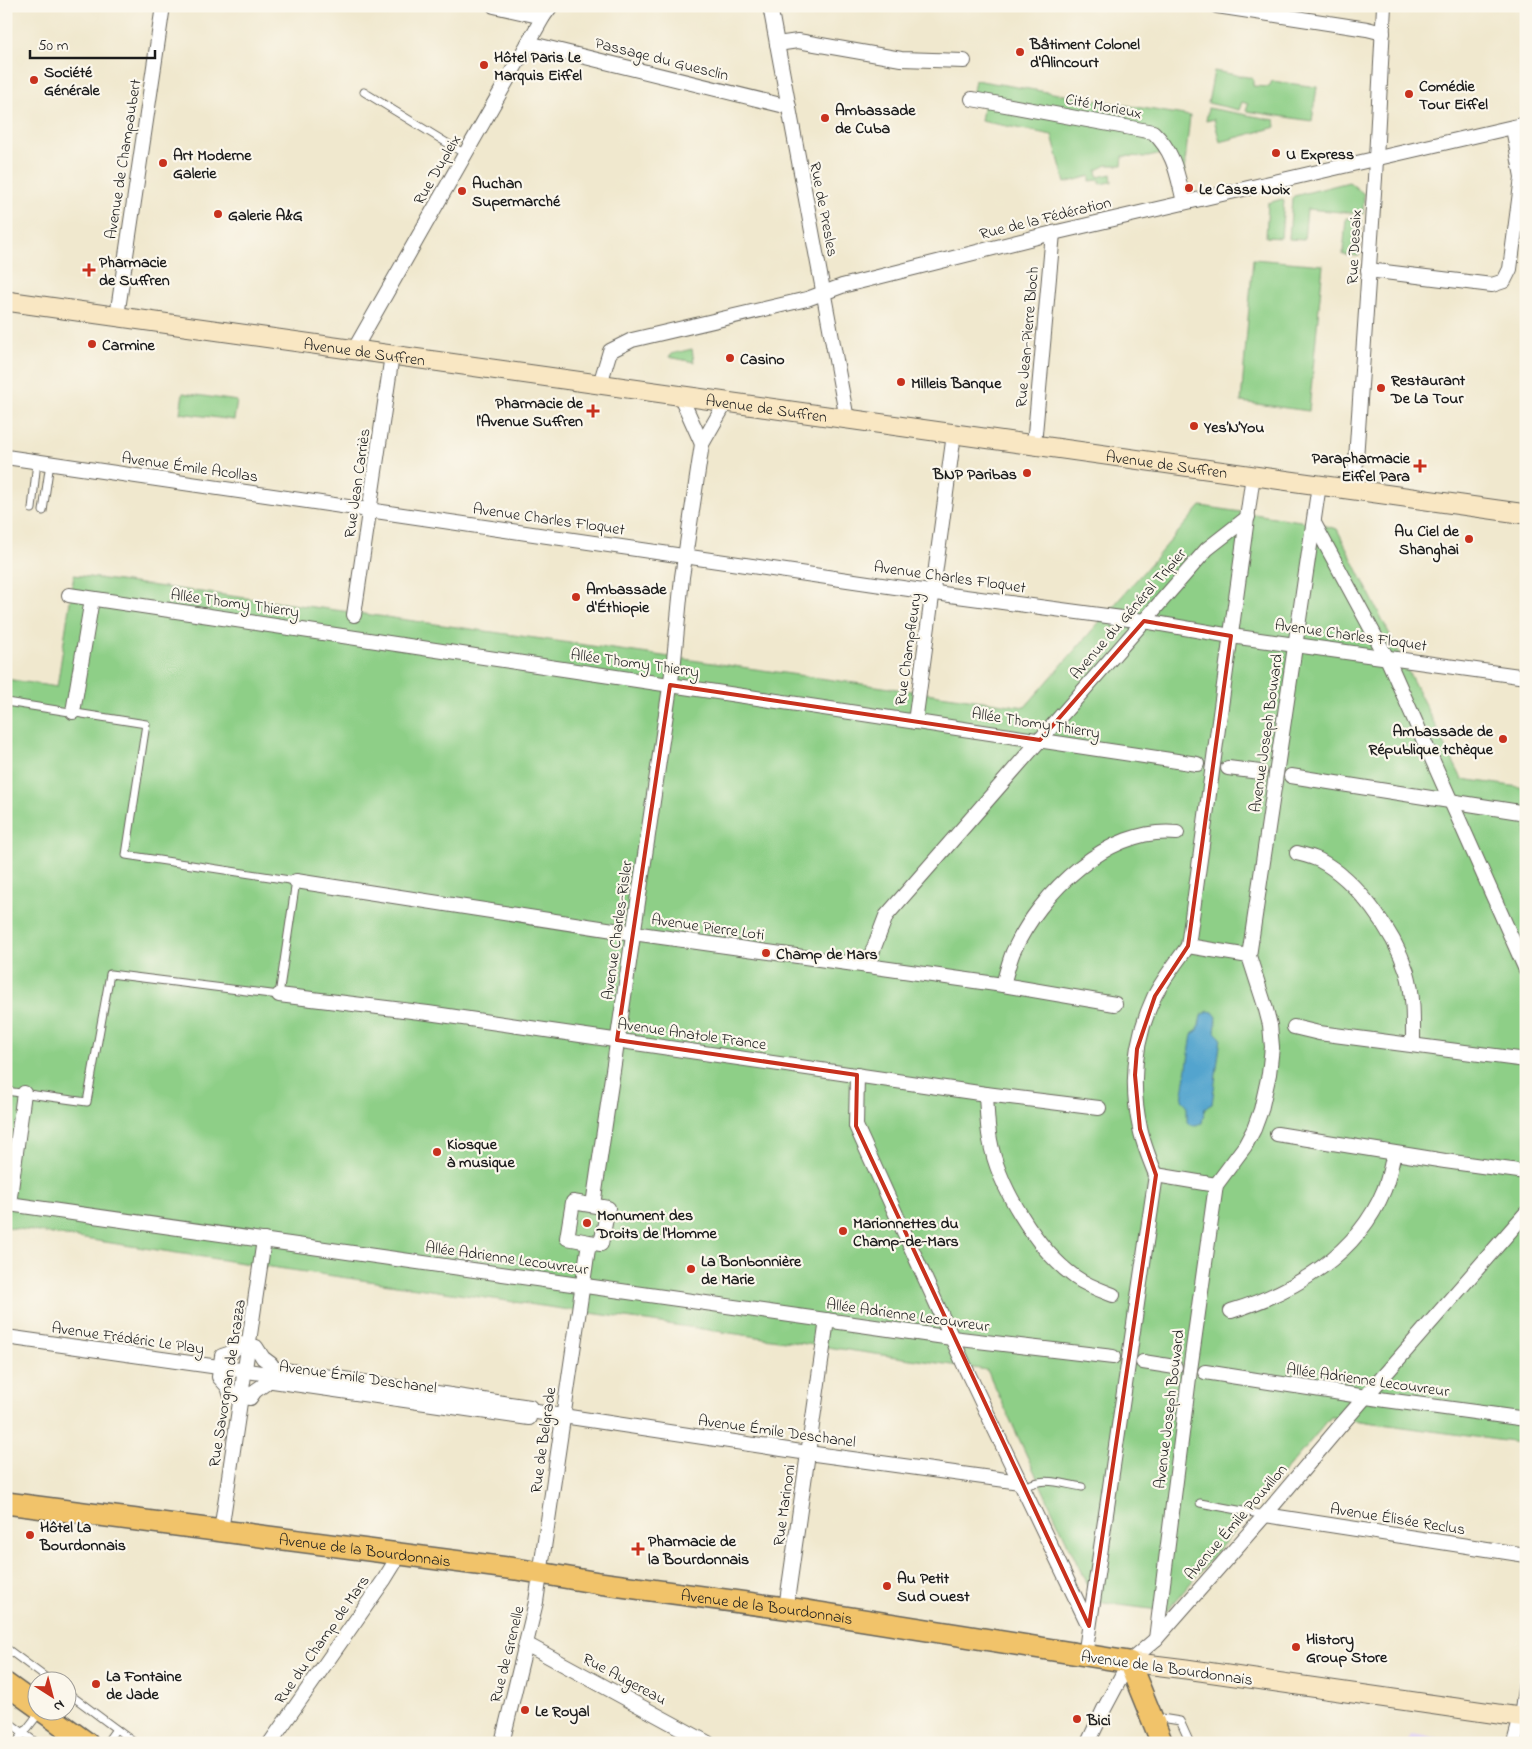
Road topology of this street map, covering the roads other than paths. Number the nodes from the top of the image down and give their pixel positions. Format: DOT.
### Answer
graph roads {
  1 [pos="163,6"];
  2 [pos="494,6"];
  3 [pos="770,6"];
  4 [pos="1217,6"];
  5 [pos="1384,6"];
  6 [pos="547,11"];
  7 [pos="1383,32"];
  8 [pos="528,44"];
  9 [pos="777,44"];
  10 [pos="964,61"];
  11 [pos="364,92"];
  12 [pos="972,99"];
  13 [pos="789,106"];
  14 [pos="1519,126"];
  15 [pos="465,154"];
  16 [pos="1375,159"];
  17 [pos="1184,202"];
  18 [pos="1053,233"];
  19 [pos="1368,270"];
  20 [pos="824,294"];
  21 [pos="6,301"];
  22 [pos="117,316"];
  23 [pos="354,350"];
  24 [pos="392,355"];
  25 [pos="600,384"];
  26 [pos="680,395"];
  27 [pos="726,402"];
  28 [pos="847,419"];
  29 [pos="694,426"];
  30 [pos="711,428"];
  31 [pos="954,434"];
  32 [pos="702,444"];
  33 [pos="1034,445"];
  34 [pos="6,457"];
  35 [pos="44,462"];
  36 [pos="1254,475"];
  37 [pos="1319,485"];
  38 [pos="1354,489"];
  39 [pos="32,509"];
  40 [pos="369,510"];
  41 [pos="43,511"];
  42 [pos="1526,514"];
  43 [pos="1248,517"];
  44 [pos="1314,523"];
  45 [pos="686,555"];
  46 [pos="933,592"];
  47 [pos="68,595"];
  48 [pos="92,599"];
  49 [pos="354,615"];
  50 [pos="1144,621"];
  51 [pos="1231,636"];
  52 [pos="1295,644"];
  53 [pos="1387,658"];
  54 [pos="1526,677"];
  55 [pos="670,685"];
  56 [pos="6,702"];
  57 [pos="73,712"];
  58 [pos="915,722"];
  59 [pos="1040,740"];
  60 [pos="1197,764"];
  61 [pos="1228,768"];
  62 [pos="1260,772"];
  63 [pos="1291,776"];
  64 [pos="1451,801"];
  65 [pos="1526,813"];
  66 [pos="1178,833"];
  67 [pos="1297,852"];
  68 [pos="296,881"];
  69 [pos="633,933"];
  70 [pos="1188,946"];
  71 [pos="1249,956"];
  72 [pos="867,966"];
  73 [pos="1526,970"];
  74 [pos="1003,985"];
  75 [pos="279,995"];
  76 [pos="1115,1004"];
  77 [pos="1294,1027"];
  78 [pos="617,1040"];
  79 [pos="1413,1044"];
  80 [pos="1526,1060"];
  81 [pos="857,1075"];
  82 [pos="6,1091"];
  83 [pos="24,1093"];
  84 [pos="986,1094"];
  85 [pos="1099,1108"];
  86 [pos="1278,1134"];
  87 [pos="1394,1153"];
  88 [pos="1526,1172"];
  89 [pos="1156,1175"];
  90 [pos="1216,1185"];
  91 [pos="592,1205"];
  92 [pos="1526,1213"];
  93 [pos="264,1240"];
  94 [pos="590,1242"];
  95 [pos="583,1286"];
  96 [pos="1112,1295"];
  97 [pos="1231,1311"];
  98 [pos="827,1320"];
  99 [pos="6,1337"];
  100 [pos="952,1338"];
  101 [pos="249,1346"];
  102 [pos="1113,1357"];
  103 [pos="1143,1362"];
  104 [pos="1175,1367"];
  105 [pos="221,1368"];
  106 [pos="245,1371"];
  107 [pos="1205,1372"];
  108 [pos="241,1397"];
  109 [pos="1365,1397"];
  110 [pos="530,1411"];
  111 [pos="563,1416"];
  112 [pos="1526,1420"];
  113 [pos="808,1453"];
  114 [pos="1021,1485"];
  115 [pos="1082,1487"];
  116 [pos="6,1503"];
  117 [pos="1200,1503"];
  118 [pos="1266,1515"];
  119 [pos="221,1531"];
  120 [pos="400,1554"];
  121 [pos="1526,1555"];
  122 [pos="542,1573"];
  123 [pos="786,1608"];
  124 [pos="1089,1626"];
  125 [pos="1156,1639"];
  126 [pos="526,1644"];
  127 [pos="6,1648"];
  128 [pos="1085,1656"];
  129 [pos="1129,1662"];
  130 [pos="38,1672"];
  131 [pos="1526,1682"];
  132 [pos="6,1684"];
  133 [pos="28,1700"];
  134 [pos="78,1700"];
  135 [pos="1151,1717"];
  136 [pos="1523,1718"];
  137 [pos="6,1720"];
  138 [pos="32,1722"];
  139 [pos="58,1722"];
  140 [pos="116,1729"];
  141 [pos="24,1733"];
  142 [pos="502,1742"];
  143 [pos="16,1743"];
  144 [pos="37,1743"];
  145 [pos="87,1743"];
  146 [pos="106,1743"];
  147 [pos="135,1743"];
  148 [pos="270,1743"];
  149 [pos="708,1743"];
  150 [pos="1088,1743"];
  151 [pos="1162,1743"];
  152 [pos="1190,1743"];
  153 [pos="1514,1743"];
  1 -- 22 [label="street, Avenue de Champaubert"];
  2 -- 6 [label="street"];
  3 -- 9 [label="street, Rue de Presles"];
  4 -- 7 [label="street"];
  5 -- 7 [label="street, Rue Desaix"];
  6 -- 8 [label="street, Rue Dupleix"];
  7 -- 16 [label="street, Rue Desaix"];
  8 -- 13 [label="street, Passage du Guesclin"];
  8 -- 15 [label="street, Rue Dupleix"];
  9 -- 10 [label="street"];
  9 -- 13 [label="street, Rue de Presles"];
  11 -- 15 [label="lane"];
  12 -- 17 [label="street, Cité Morieux"];
  13 -- 20 [label="street, Rue de Presles"];
  14 -- 16 [label="street, Rue de la Fédération"];
  14 -- 19 [label="street"];
  15 -- 23 [label="street, Rue Dupleix"];
  16 -- 17 [label="street, Rue de la Fédération"];
  16 -- 19 [label="street, Rue Desaix"];
  17 -- 18 [label="street, Rue de la Fédération"];
  18 -- 20 [label="street, Rue de la Fédération"];
  18 -- 33 [label="street, Rue Jean-Pierre Bloch"];
  19 -- 38 [label="street, Rue Desaix"];
  20 -- 25 [label="street, Rue de la Fédération"];
  20 -- 28 [label="street, Rue de Presles"];
  21 -- 22 [label="main road, Avenue de Suffren"];
  22 -- 23 [label="main road, Avenue de Suffren"];
  23 -- 24 [label="main road, Avenue de Suffren"];
  24 -- 25 [label="main road, Avenue de Suffren"];
  24 -- 40 [label="street, Rue Jean Carriès"];
  25 -- 26 [label="main road, Avenue de Suffren"];
  26 -- 27 [label="main road, Avenue de Suffren"];
  26 -- 29 [label="street"];
  27 -- 28 [label="main road, Avenue de Suffren"];
  27 -- 30 [label="street"];
  28 -- 31 [label="main road, Avenue de Suffren"];
  29 -- 30 [label="street"];
  29 -- 32 [label="street"];
  30 -- 32 [label="street"];
  31 -- 33 [label="main road, Avenue de Suffren"];
  31 -- 46 [label="street, Rue Champfleury"];
  32 -- 45 [label="street, Avenue Charles-Risler"];
  33 -- 36 [label="main road, Avenue de Suffren"];
  34 -- 35 [label="street, Avenue Émile Acollas"];
  35 -- 39 [label="lane"];
  35 -- 40 [label="street, Avenue Émile Acollas"];
  35 -- 41 [label="lane"];
  36 -- 37 [label="main road, Avenue de Suffren"];
  36 -- 43 [label="street"];
  37 -- 38 [label="main road, Avenue de Suffren"];
  37 -- 44 [label="street, Avenue Joseph Bouvard"];
  38 -- 42 [label="main road, Avenue de Suffren"];
  40 -- 45 [label="street, Avenue Charles Floquet"];
  40 -- 49 [label="street, Rue Jean Carriès"];
  43 -- 50 [label="street, Avenue du Général Tripier"];
  43 -- 51 [label="street"];
  44 -- 52 [label="street, Avenue Joseph Bouvard"];
  44 -- 53 [label="street"];
  45 -- 46 [label="street, Avenue Charles Floquet"];
  45 -- 55 [label="street, Avenue Charles-Risler"];
  46 -- 50 [label="street, Avenue Charles Floquet"];
  46 -- 58 [label="street, Rue Champfleury"];
  47 -- 48 [label="street, Allée Thomy Thierry"];
  48 -- 55 [label="street, Allée Thomy Thierry"];
  48 -- 57 [label="street"];
  50 -- 51 [label="street, Avenue Charles Floquet"];
  50 -- 59 [label="street, Avenue du Général Tripier"];
  51 -- 52 [label="street, Avenue Charles Floquet"];
  51 -- 70 [label="street"];
  52 -- 53 [label="street, Avenue Charles Floquet"];
  52 -- 71 [label="street, Avenue Joseph Bouvard"];
  53 -- 54 [label="street, Avenue Charles Floquet"];
  53 -- 64 [label="street"];
  55 -- 58 [label="street, Allée Thomy Thierry"];
  55 -- 69 [label="street, Avenue Charles-Risler"];
  56 -- 57 [label="lane"];
  57 -- 68 [label="lane"];
  58 -- 59 [label="street, Allée Thomy Thierry"];
  59 -- 60 [label="street, Allée Thomy Thierry"];
  59 -- 72 [label="street, Avenue du Général Tripier"];
  61 -- 62 [label="street"];
  63 -- 64 [label="street"];
  64 -- 65 [label="street"];
  64 -- 73 [label="street"];
  66 -- 74 [label="street"];
  67 -- 79 [label="street"];
  68 -- 69 [label="street, Avenue Pierre Loti"];
  68 -- 75 [label="lane"];
  69 -- 72 [label="street, Avenue Pierre Loti"];
  69 -- 78 [label="street, Avenue Charles-Risler"];
  70 -- 71 [label="street"];
  70 -- 89 [label="street"];
  71 -- 90 [label="street"];
  72 -- 74 [label="street, Avenue Pierre Loti"];
  74 -- 76 [label="street, Avenue Pierre Loti"];
  75 -- 78 [label="street, Avenue Anatole France"];
  75 -- 83 [label="lane"];
  77 -- 79 [label="street"];
  78 -- 81 [label="street, Avenue Anatole France"];
  78 -- 91 [label="street, Avenue Charles-Risler"];
  79 -- 80 [label="street"];
  81 -- 84 [label="street, Avenue Anatole France"];
  81 -- 100 [label="street"];
  82 -- 83 [label="lane"];
  83 -- 93 [label="street, Allée Adrienne Lecouvreur"];
  84 -- 85 [label="street, Avenue Anatole France"];
  84 -- 96 [label="street"];
  86 -- 87 [label="street"];
  87 -- 88 [label="street"];
  87 -- 97 [label="street"];
  89 -- 90 [label="street"];
  89 -- 124 [label="street"];
  90 -- 125 [label="street, Avenue Joseph Bouvard"];
  91 -- 94 [label="street"];
  91 -- 94 [label="street"];
  92 -- 109 [label="street, Avenue Émile Pouvillon"];
  93 -- 95 [label="street, Allée Adrienne Lecouvreur"];
  93 -- 101 [label="street, Rue Savorgnan de Brazza"];
  94 -- 95 [label="street"];
  95 -- 98 [label="street, Allée Adrienne Lecouvreur"];
  95 -- 111 [label="street, Rue de Belgrade"];
  98 -- 100 [label="street, Allée Adrienne Lecouvreur"];
  98 -- 113 [label="street, Rue Marinoni"];
  99 -- 105 [label="street, Avenue Frédéric Le Play"];
  100 -- 102 [label="street, Allée Adrienne Lecouvreur"];
  100 -- 114 [label="street"];
  101 -- 105 [label="street"];
  101 -- 106 [label="street, Rue Savorgnan de Brazza"];
  101 -- 110 [label="street, Avenue Émile Deschanel"];
  103 -- 104 [label="street"];
  105 -- 106 [label="street, Avenue Frédéric Le Play"];
  105 -- 108 [label="street"];
  106 -- 108 [label="street, Rue Savorgnan de Brazza"];
  106 -- 110 [label="street, Avenue Émile Deschanel"];
  107 -- 109 [label="street, Allée Adrienne Lecouvreur"];
  108 -- 110 [label="street, Avenue Émile Deschanel"];
  108 -- 119 [label="street, Rue Savorgnan de Brazza"];
  109 -- 112 [label="street, Allée Adrienne Lecouvreur"];
  109 -- 118 [label="street, Avenue Émile Pouvillon"];
  110 -- 111 [label="street, Avenue Émile Deschanel"];
  111 -- 113 [label="street, Avenue Émile Deschanel"];
  111 -- 122 [label="street, Rue de Belgrade"];
  113 -- 114 [label="street, Avenue Émile Deschanel"];
  113 -- 123 [label="street, Rue Marinoni"];
  114 -- 115 [label="lane"];
  114 -- 124 [label="street"];
  116 -- 119 [label="main road, Avenue de la Bourdonnais"];
  117 -- 118 [label="lane"];
  118 -- 121 [label="street, Avenue Élisée Reclus"];
  118 -- 125 [label="street, Avenue Émile Pouvillon"];
  119 -- 120 [label="main road, Avenue de la Bourdonnais"];
  120 -- 122 [label="main road, Avenue de la Bourdonnais"];
  120 -- 148 [label="street, Rue du Champ de Mars"];
  122 -- 123 [label="main road, Avenue de la Bourdonnais"];
  122 -- 126 [label="street, Rue de Grenelle"];
  123 -- 128 [label="main road, Avenue de la Bourdonnais"];
  124 -- 128 [label="street"];
  125 -- 129 [label="street, Avenue Émile Pouvillon"];
  126 -- 142 [label="street, Rue de Grenelle"];
  126 -- 149 [label="street, Rue Augereau"];
  127 -- 130 [label="lane"];
  128 -- 129 [label="main road, Avenue de la Bourdonnais"];
  129 -- 135 [label="main road"];
  129 -- 136 [label="main road, Avenue de la Bourdonnais"];
  129 -- 150 [label="street"];
  131 -- 136 [label="street"];
  132 -- 133 [label="main road"];
  134 -- 140 [label="lane"];
  135 -- 151 [label="main road"];
  135 -- 152 [label="lane"];
  136 -- 153 [label="street"];
  137 -- 141 [label="lane"];
  138 -- 141 [label="lane"];
  139 -- 145 [label="main road"];
  140 -- 146 [label="lane"];
  140 -- 147 [label="lane"];
  141 -- 143 [label="lane"];
  141 -- 144 [label="lane"];
}
